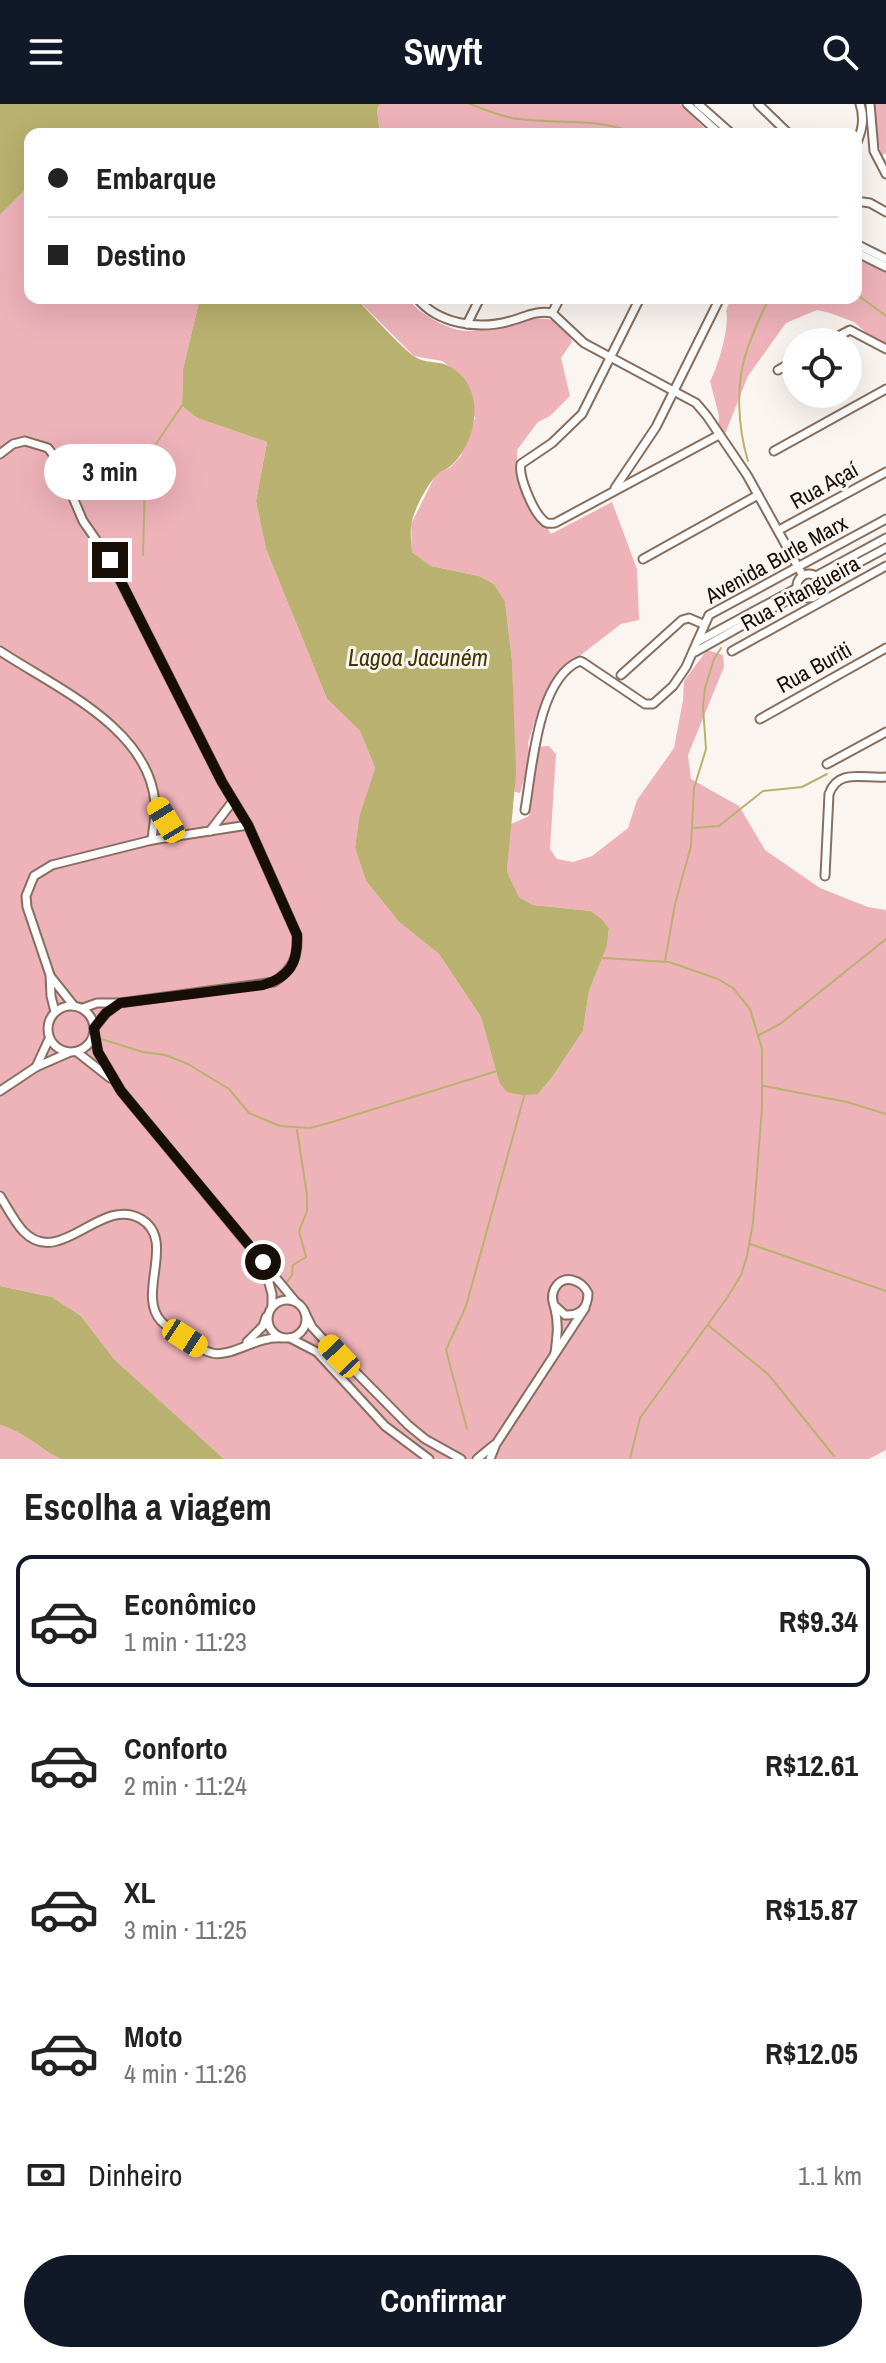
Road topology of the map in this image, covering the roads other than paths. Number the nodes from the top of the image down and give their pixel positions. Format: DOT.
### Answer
graph roads {
  1 [pos="687,104"];
  2 [pos="698,104"];
  3 [pos="758,104"];
  4 [pos="860,104"];
  5 [pos="870,104"];
  6 [pos="713,128"];
  7 [pos="725,128"];
  8 [pos="783,128"];
  9 [pos="862,128"];
  10 [pos="886,174"];
  11 [pos="862,202"];
  12 [pos="886,212"];
  13 [pos="862,247"];
  14 [pos="862,255"];
  15 [pos="886,259"];
  16 [pos="886,267"];
  17 [pos="423,304"];
  18 [pos="477,304"];
  19 [pos="557,304"];
  20 [pos="637,304"];
  21 [pos="717,304"];
  22 [pos="552,313"];
  23 [pos="467,324"];
  24 [pos="862,336"];
  25 [pos="886,349"];
  26 [pos="611,357"];
  27 [pos="782,368"];
  28 [pos="778,370"];
  29 [pos="886,389"];
  30 [pos="675,391"];
  31 [pos="719,435"];
  32 [pos="774,451"];
  33 [pos="0,454"];
  34 [pos="886,472"];
  35 [pos="613,490"];
  36 [pos="758,495"];
  37 [pos="886,519"];
  38 [pos="779,530"];
  39 [pos="886,538"];
  40 [pos="886,548"];
  41 [pos="643,559"];
  42 [pos="799,565"];
  43 [pos="886,566"];
  44 [pos="803,576"];
  45 [pos="818,580"];
  46 [pos="799,591"];
  47 [pos="816,600"];
  48 [pos="703,624"];
  49 [pos="697,642"];
  50 [pos="886,648"];
  51 [pos="0,651"];
  52 [pos="732,651"];
  53 [pos="695,652"];
  54 [pos="621,675"];
  55 [pos="760,719"];
  56 [pos="886,732"];
  57 [pos="827,764"];
  58 [pos="886,777"];
  59 [pos="233,801"];
  60 [pos="155,803"];
  61 [pos="525,810"];
  62 [pos="248,825"];
  63 [pos="210,831"];
  64 [pos="176,837"];
  65 [pos="152,840"];
  66 [pos="825,876"];
  67 [pos="50,975"];
  68 [pos="120,1003"];
  69 [pos="78,1007"];
  70 [pos="55,1012"];
  71 [pos="94,1031"];
  72 [pos="49,1039"];
  73 [pos="74,1052"];
  74 [pos="36,1067"];
  75 [pos="114,1081"];
  76 [pos="0,1091"];
  77 [pos="0,1196"];
  78 [pos="263,1262"];
  79 [pos="295,1301"];
  80 [pos="554,1305"];
  81 [pos="270,1308"];
  82 [pos="585,1308"];
  83 [pos="305,1313"];
  84 [pos="286,1338"];
  85 [pos="243,1346"];
  86 [pos="555,1355"];
  87 [pos="496,1444"];
  88 [pos="429,1459"];
  89 [pos="461,1459"];
  90 [pos="477,1459"];
  91 [pos="490,1459"];
  1 -- 6 [label="street"];
  2 -- 7 [label="street"];
  3 -- 8 [label="street"];
  4 -- 9 [label="street"];
  5 -- 10 [label="street"];
  11 -- 12 [label="street"];
  13 -- 15 [label="street"];
  14 -- 16 [label="street"];
  17 -- 23 [label="street"];
  18 -- 23 [label="street"];
  19 -- 22 [label="street"];
  20 -- 26 [label="street"];
  21 -- 30 [label="street"];
  22 -- 23 [label="street"];
  22 -- 26 [label="street"];
  24 -- 25 [label="street"];
  26 -- 30 [label="street"];
  26 -- 35 [label="street"];
  27 -- 28 [label="street"];
  29 -- 32 [label="street"];
  30 -- 31 [label="street"];
  30 -- 35 [label="street"];
  31 -- 35 [label="street"];
  31 -- 36 [label="street"];
  33 -- 59 [label="street"];
  34 -- 38 [label="street, Rua Açaí"];
  36 -- 38 [label="street"];
  36 -- 41 [label="street"];
  37 -- 42 [label="street, Avenida Burle Marx"];
  38 -- 42 [label="street"];
  39 -- 45 [label="street, Avenida Burle Marx"];
  40 -- 45 [label="street, Avenida Burle Marx"];
  42 -- 44 [label="street"];
  42 -- 48 [label="street, Avenida Burle Marx"];
  43 -- 47 [label="street, Rua Pitangueira"];
  44 -- 45 [label="street"];
  44 -- 46 [label="street"];
  45 -- 47 [label="street"];
  46 -- 47 [label="street"];
  46 -- 49 [label="street, Avenida Burle Marx"];
  46 -- 53 [label="street, Avenida Burle Marx"];
  47 -- 52 [label="street, Rua Pitangueira"];
  48 -- 49 [label="street, Avenida Burle Marx"];
  48 -- 54 [label="street"];
  49 -- 53 [label="street, Avenida Burle Marx"];
  50 -- 55 [label="street, Rua Buriti"];
  51 -- 60 [label="street"];
  53 -- 61 [label="street, Avenida Burle Marx"];
  56 -- 57 [label="street"];
  58 -- 66 [label="street"];
  59 -- 62 [label="street"];
  59 -- 63 [label="street"];
  60 -- 64 [label="street"];
  60 -- 65 [label="street"];
  62 -- 63 [label="street"];
  62 -- 68 [label="street"];
  63 -- 64 [label="street"];
  64 -- 65 [label="street"];
  65 -- 67 [label="street"];
  67 -- 69 [label="street"];
  67 -- 70 [label="street"];
  68 -- 69 [label="street"];
  68 -- 71 [label="street"];
  69 -- 70 [label="street"];
  69 -- 71 [label="street"];
  70 -- 72 [label="street"];
  71 -- 73 [label="street"];
  71 -- 75 [label="street"];
  72 -- 73 [label="street"];
  72 -- 74 [label="street"];
  73 -- 74 [label="street"];
  73 -- 75 [label="street"];
  74 -- 76 [label="street"];
  75 -- 78 [label="street"];
  77 -- 85 [label="street"];
  78 -- 79 [label="street"];
  78 -- 81 [label="street"];
  79 -- 81 [label="street"];
  79 -- 83 [label="street"];
  80 -- 82 [label="street"];
  80 -- 82 [label="street"];
  80 -- 86 [label="street"];
  81 -- 84 [label="street"];
  81 -- 85 [label="street"];
  82 -- 86 [label="street"];
  83 -- 84 [label="street"];
  83 -- 89 [label="street"];
  84 -- 85 [label="street"];
  84 -- 88 [label="street"];
  86 -- 87 [label="street"];
  87 -- 90 [label="street"];
  87 -- 91 [label="street"];
}
